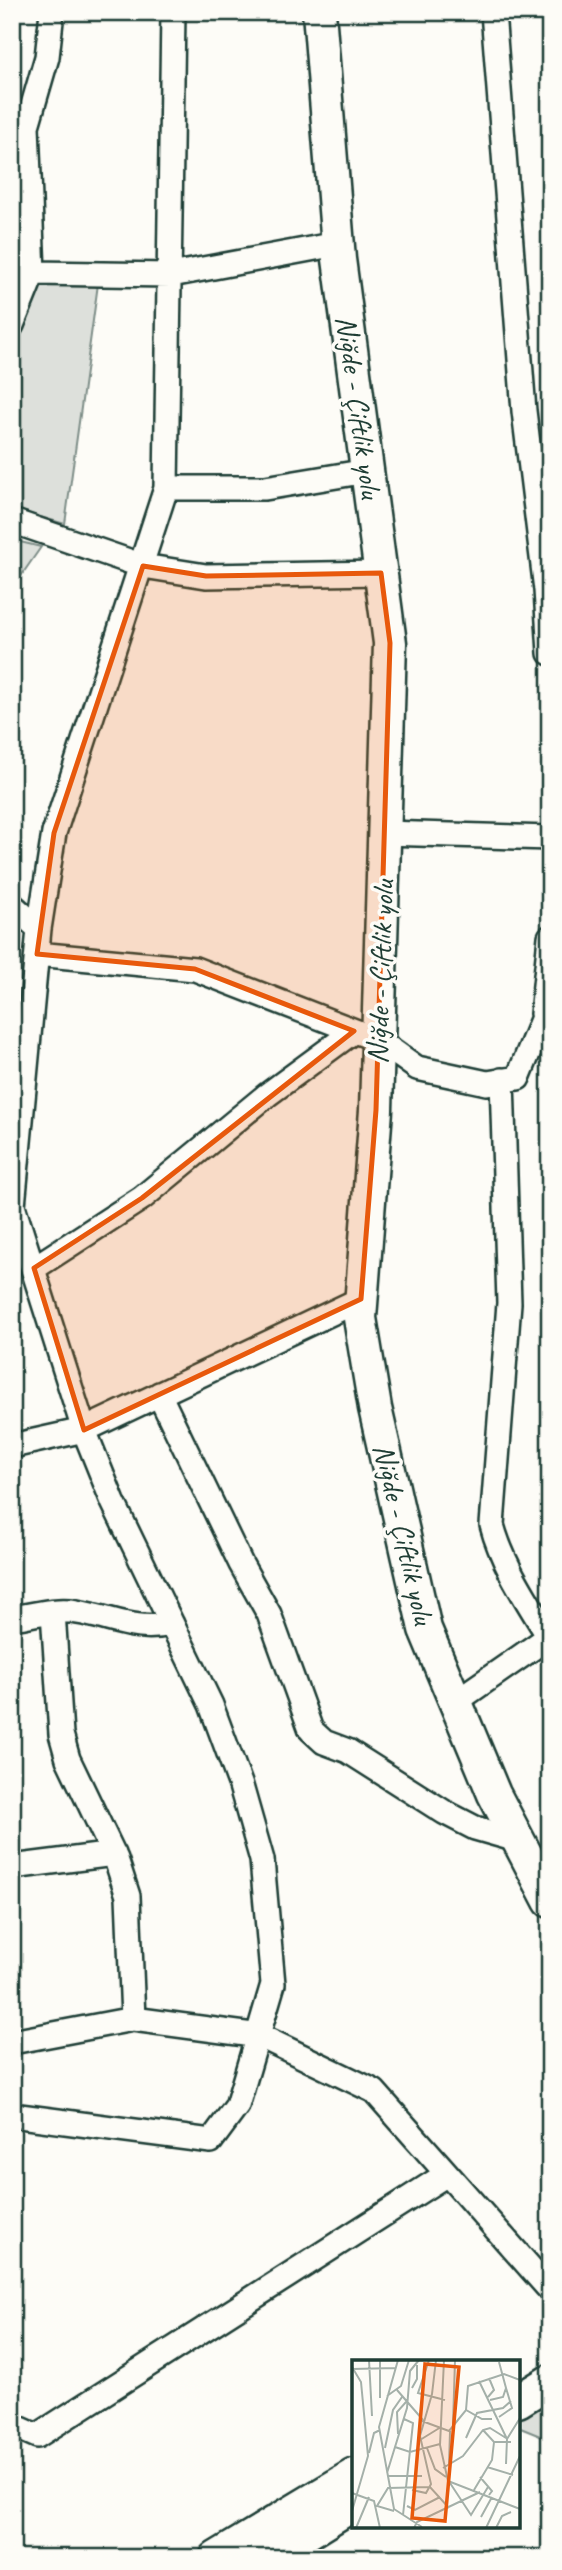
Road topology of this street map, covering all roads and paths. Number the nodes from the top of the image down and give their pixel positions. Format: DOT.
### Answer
graph roads {
  1 [pos="52,12"];
  2 [pos="173,12"];
  3 [pos="319,12"];
  4 [pos="494,12"];
  5 [pos="337,244"];
  6 [pos="33,273"];
  7 [pos="171,275"];
  8 [pos="12,325"];
  9 [pos="367,471"];
  10 [pos="166,488"];
  11 [pos="12,521"];
  12 [pos="143,566"];
  13 [pos="381,573"];
  14 [pos="550,653"];
  15 [pos="384,833"];
  16 [pos="550,838"];
  17 [pos="12,905"];
  18 [pos="39,929"];
  19 [pos="550,937"];
  20 [pos="37,954"];
  21 [pos="546,1007"];
  22 [pos="366,1036"];
  23 [pos="502,1080"];
  24 [pos="34,1269"];
  25 [pos="362,1298"];
  26 [pos="159,1394"];
  27 [pos="84,1430"];
  28 [pos="12,1446"];
  29 [pos="53,1612"];
  30 [pos="12,1618"];
  31 [pos="172,1624"];
  32 [pos="550,1636"];
  33 [pos="455,1702"];
  34 [pos="517,1840"];
  35 [pos="114,1854"];
  36 [pos="12,1867"];
  37 [pos="550,1901"];
  38 [pos="133,2019"];
  39 [pos="260,2036"];
  40 [pos="12,2042"];
  41 [pos="12,2115"];
  42 [pos="447,2174"];
  43 [pos="550,2290"];
  44 [pos="550,2357"];
  45 [pos="520,2375"];
  46 [pos="550,2381"];
  47 [pos="520,2400"];
  48 [pos="12,2425"];
  49 [pos="352,2476"];
  50 [pos="352,2505"];
  51 [pos="216,2558"];
  52 [pos="267,2558"];
  1 -- 6 [label="street"];
  2 -- 7 [label="street"];
  3 -- 5 [label="main road, Niğde - Çiftlik yolu"];
  4 -- 14 [label="street"];
  5 -- 7 [label="street"];
  5 -- 9 [label="main road, Niğde - Çiftlik yolu"];
  6 -- 7 [label="street"];
  6 -- 8 [label="street"];
  7 -- 10 [label="street"];
  9 -- 10 [label="street"];
  9 -- 13 [label="main road, Niğde - Çiftlik yolu"];
  10 -- 12 [label="street"];
  11 -- 12 [label="street"];
  12 -- 13 [label="street"];
  12 -- 18 [label="street"];
  13 -- 15 [label="main road, Niğde - Çiftlik yolu"];
  15 -- 16 [label="street"];
  15 -- 22 [label="main road, Niğde - Çiftlik yolu"];
  17 -- 18 [label="street"];
  18 -- 20 [label="street"];
  19 -- 21 [label="street"];
  20 -- 22 [label="street"];
  20 -- 24 [label="street"];
  21 -- 23 [label="street"];
  22 -- 23 [label="street"];
  22 -- 24 [label="street"];
  22 -- 25 [label="main road, Niğde - Çiftlik yolu"];
  23 -- 32 [label="street"];
  24 -- 27 [label="street"];
  25 -- 26 [label="street"];
  25 -- 33 [label="main road, Niğde - Çiftlik yolu"];
  26 -- 27 [label="street"];
  26 -- 34 [label="street"];
  27 -- 28 [label="street"];
  27 -- 31 [label="street"];
  29 -- 30 [label="street"];
  29 -- 31 [label="street"];
  29 -- 35 [label="street"];
  31 -- 39 [label="street"];
  32 -- 33 [label="street"];
  33 -- 34 [label="main road, Niğde - Çiftlik yolu"];
  34 -- 37 [label="main road, Niğde - Çiftlik yolu"];
  35 -- 36 [label="street"];
  35 -- 38 [label="street"];
  38 -- 39 [label="street"];
  38 -- 40 [label="street"];
  39 -- 41 [label="street"];
  39 -- 42 [label="street"];
  42 -- 43 [label="street"];
  42 -- 48 [label="street"];
  44 -- 45 [label="main road"];
  46 -- 47 [label="main road"];
  49 -- 51 [label="main road"];
  50 -- 52 [label="main road"];
}
